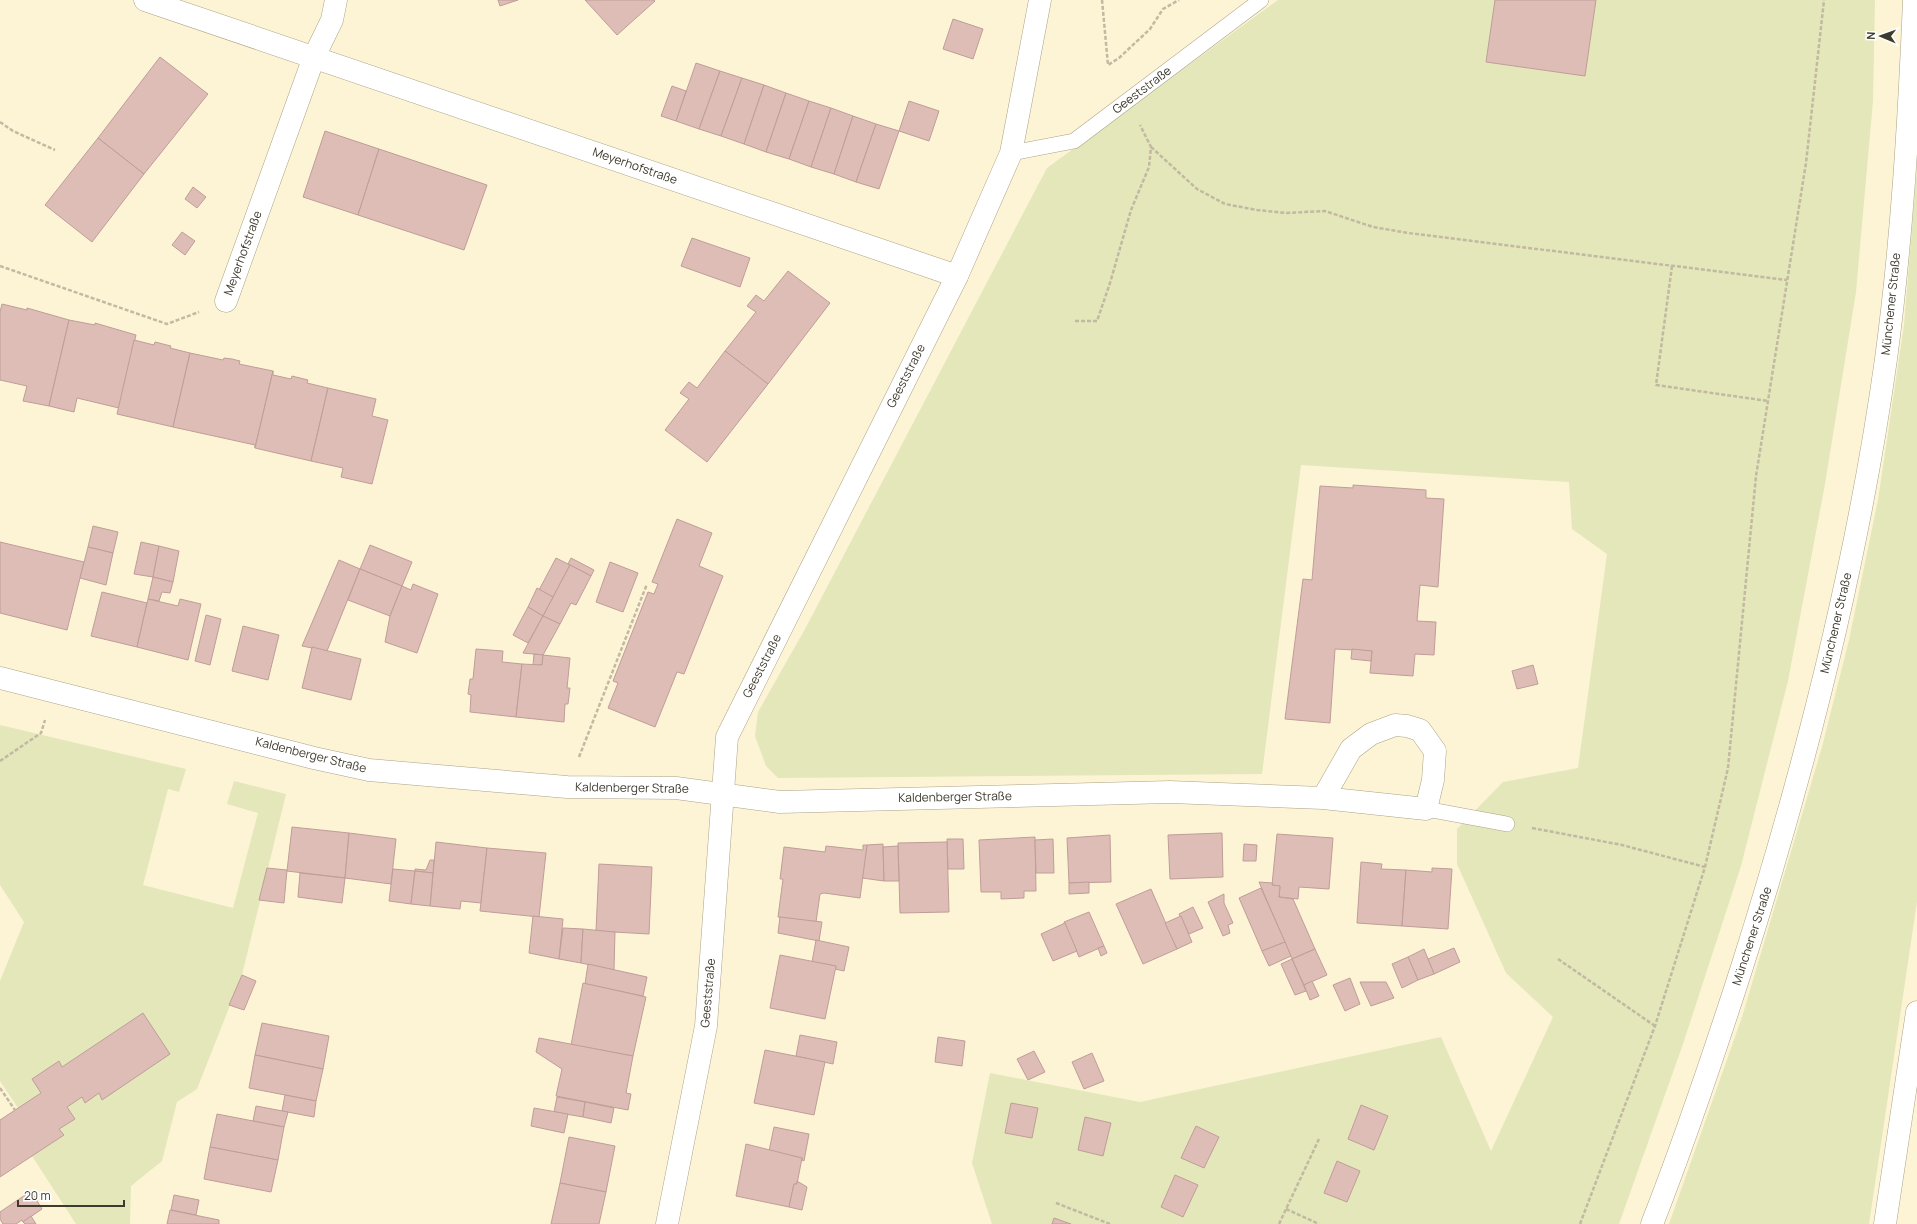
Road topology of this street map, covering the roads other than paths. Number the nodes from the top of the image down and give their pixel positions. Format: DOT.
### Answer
graph roads {
  1 [pos="145,0"];
  2 [pos="336,0"];
  3 [pos="1040,0"];
  4 [pos="1262,0"];
  5 [pos="1914,0"];
  6 [pos="314,57"];
  7 [pos="1011,153"];
  8 [pos="957,276"];
  9 [pos="226,301"];
  10 [pos="0,678"];
  11 [pos="723,794"];
  12 [pos="1323,798"];
  13 [pos="1426,809"];
  14 [pos="1507,824"];
  15 [pos="1917,1012"];
  16 [pos="667,1224"];
  17 [pos="1652,1224"];
  18 [pos="1885,1224"];
  1 -- 6 [label="main road, Meyerhofstraße"];
  2 -- 6 [label="main road"];
  3 -- 7 [label="main road, Geeststraße"];
  4 -- 7 [label="lane, Geeststraße"];
  5 -- 17 [label="main road, Münchener Straße"];
  6 -- 8 [label="main road, Meyerhofstraße"];
  6 -- 9 [label="main road, Meyerhofstraße"];
  7 -- 8 [label="main road, Geeststraße"];
  8 -- 11 [label="main road, Geeststraße"];
  10 -- 11 [label="main road, Kaldenberger Straße"];
  11 -- 12 [label="main road, Kaldenberger Straße"];
  11 -- 16 [label="main road, Geeststraße"];
  12 -- 13 [label="main road, Kaldenberger Straße"];
  12 -- 13 [label="main road"];
  13 -- 14 [label="lane"];
  15 -- 18 [label="main road"];
}
